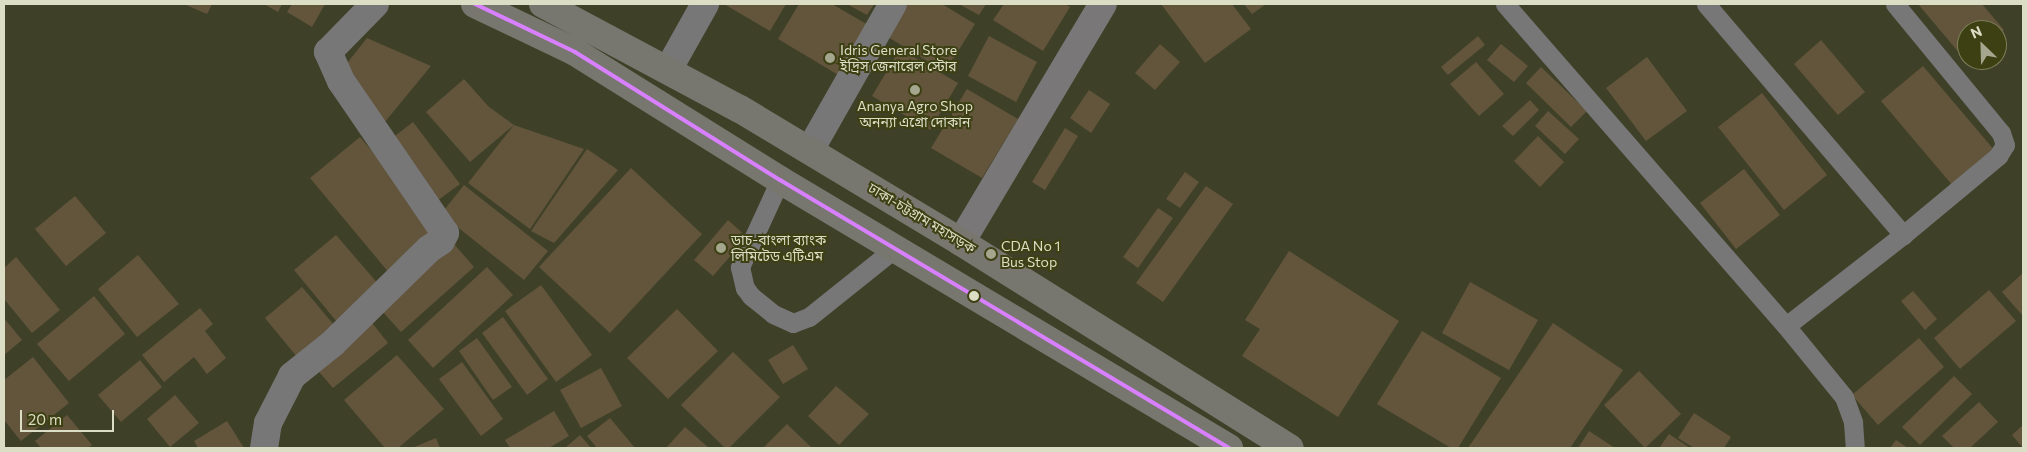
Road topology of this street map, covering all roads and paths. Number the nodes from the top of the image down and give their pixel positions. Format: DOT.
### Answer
graph roads {
  1 [pos="376,4"];
  2 [pos="475,4"];
  3 [pos="544,4"];
  4 [pos="705,4"];
  5 [pos="893,4"];
  6 [pos="1103,4"];
  7 [pos="1505,4"];
  8 [pos="1706,4"];
  9 [pos="1895,4"];
  10 [pos="668,70"];
  11 [pos="810,150"];
  12 [pos="780,180"];
  13 [pos="1903,235"];
  14 [pos="962,242"];
  15 [pos="895,248"];
  16 [pos="1786,326"];
  17 [pos="264,448"];
  18 [pos="1229,448"];
  19 [pos="1290,448"];
  20 [pos="1855,448"];
  1 -- 17 [label="street"];
  2 -- 12 [label="highway"];
  3 -- 10 [label="highway, ঢাকা-চট্টগ্রাম মহাসড়ক"];
  4 -- 10 [label="street"];
  5 -- 11 [label="street"];
  6 -- 14 [label="street"];
  7 -- 16 [label="lane"];
  8 -- 13 [label="lane"];
  9 -- 13 [label="lane"];
  10 -- 11 [label="highway, ঢাকা-চট্টগ্রাম মহাসড়ক"];
  11 -- 14 [label="highway, ঢাকা-চট্টগ্রাম মহাসড়ক"];
  12 -- 15 [label="highway"];
  12 -- 15 [label="lane"];
  13 -- 16 [label="lane"];
  14 -- 19 [label="highway, ঢাকা-চট্টগ্রাম মহাসড়ক"];
  15 -- 18 [label="highway"];
  16 -- 20 [label="lane"];
}
